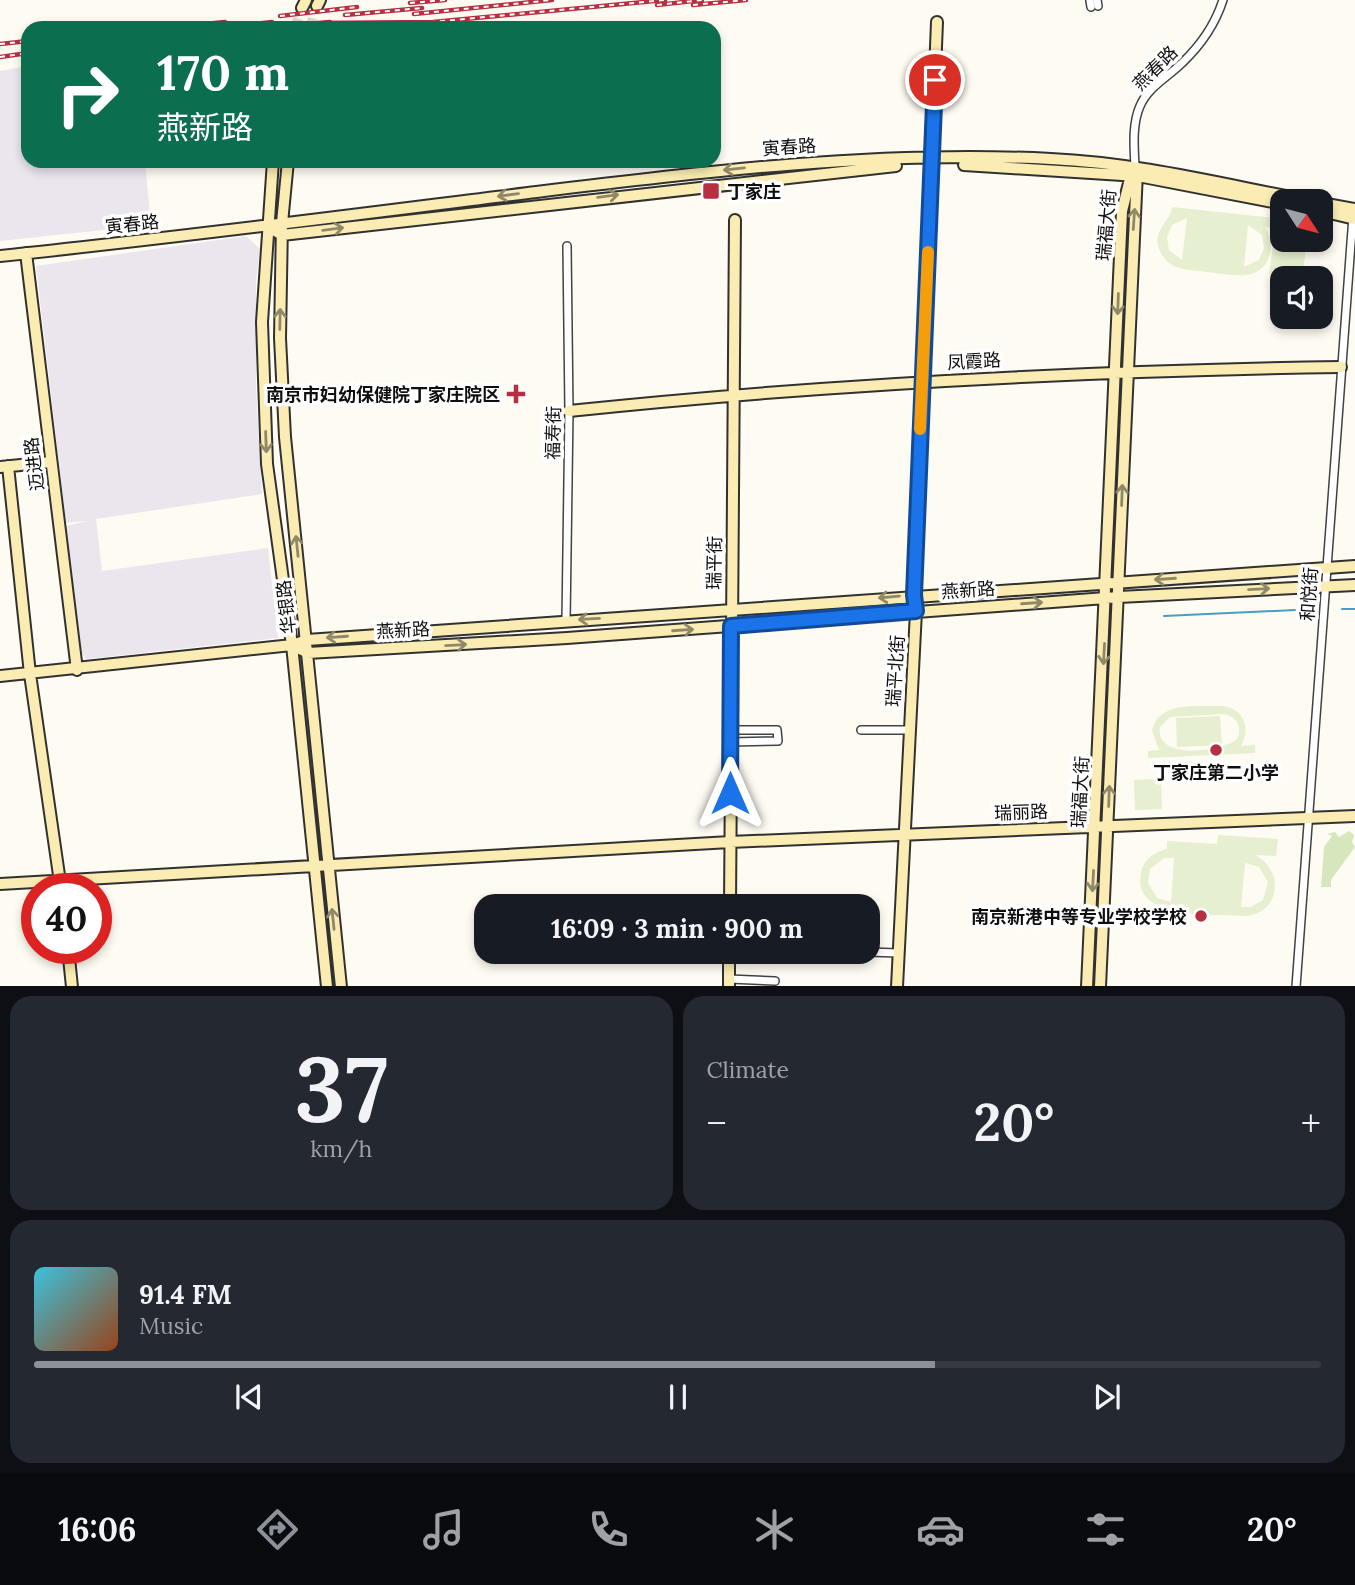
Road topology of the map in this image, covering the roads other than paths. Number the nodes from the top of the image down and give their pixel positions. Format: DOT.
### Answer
graph roads {
  1 [pos="1223,0"];
  2 [pos="937,22"];
  3 [pos="935,80"];
  4 [pos="955,80"];
  5 [pos="932,161"];
  6 [pos="272,168"];
  7 [pos="287,168"];
  8 [pos="1134,172"];
  9 [pos="1270,194"];
  10 [pos="1270,201"];
  11 [pos="1334,207"];
  12 [pos="1334,211"];
  13 [pos="1354,212"];
  14 [pos="735,220"];
  15 [pos="268,227"];
  16 [pos="282,229"];
  17 [pos="567,246"];
  18 [pos="26,253"];
  19 [pos="0,256"];
  20 [pos="1341,367"];
  21 [pos="1121,371"];
  22 [pos="922,382"];
  23 [pos="736,395"];
  24 [pos="569,411"];
  25 [pos="51,463"];
  26 [pos="4,467"];
  27 [pos="1355,566"];
  28 [pos="1326,568"];
  29 [pos="1120,582"];
  30 [pos="1106,583"];
  31 [pos="1355,584"];
  32 [pos="1325,585"];
  33 [pos="914,595"];
  34 [pos="1119,597"];
  35 [pos="1106,598"];
  36 [pos="731,611"];
  37 [pos="916,611"];
  38 [pos="566,621"];
  39 [pos="731,626"];
  40 [pos="307,639"];
  41 [pos="292,645"];
  42 [pos="308,653"];
  43 [pos="77,670"];
  44 [pos="30,674"];
  45 [pos="0,676"];
  46 [pos="861,730"];
  47 [pos="909,730"];
  48 [pos="730,736"];
  49 [pos="1355,816"];
  50 [pos="1309,817"];
  51 [pos="1096,826"];
  52 [pos="1108,826"];
  53 [pos="902,834"];
  54 [pos="730,842"];
  55 [pos="328,867"];
  56 [pos="315,868"];
  57 [pos="58,873"];
  58 [pos="112,882"];
  59 [pos="0,884"];
  60 [pos="21,884"];
  61 [pos="730,894"];
  62 [pos="880,952"];
  63 [pos="898,953"];
  64 [pos="70,964"];
  65 [pos="729,964"];
  66 [pos="775,981"];
  67 [pos="729,983"];
  68 [pos="72,986"];
  69 [pos="327,986"];
  70 [pos="341,986"];
  71 [pos="897,986"];
  72 [pos="1087,986"];
  73 [pos="1100,986"];
  74 [pos="1296,986"];
  1 -- 8 [label="street, 燕春路"];
  2 -- 3 [label="street, 瑞平北街"];
  3 -- 4 [label="street"];
  3 -- 5 [label="street, 瑞平北街"];
  5 -- 8 [label="street, 寅春路"];
  5 -- 16 [label="street, 寅春路"];
  5 -- 22 [label="street, 瑞平北街"];
  6 -- 15 [label="street, 华银路"];
  7 -- 16 [label="street, 华银路"];
  8 -- 9 [label="street, 寅春路"];
  8 -- 10 [label="street, 寅春路"];
  8 -- 21 [label="street, 瑞福大街"];
  11 -- 13 [label="street"];
  12 -- 13 [label="street"];
  13 -- 20 [label="street, 和悦街"];
  14 -- 23 [label="street, 瑞平街"];
  15 -- 16 [label="street"];
  15 -- 18 [label="street, 寅春路"];
  15 -- 41 [label="street, 华银路, one-way"];
  40 -- 16 [label="street, 华银路, one-way"];
  17 -- 24 [label="street, 福寿街"];
  18 -- 19 [label="street, 寅春路"];
  18 -- 25 [label="street, 迈进路"];
  20 -- 21 [label="street, 凤霞路"];
  20 -- 28 [label="street, 和悦街"];
  21 -- 22 [label="street, 凤霞路"];
  29 -- 21 [label="street, 瑞福大街, one-way"];
  21 -- 30 [label="street, 瑞福大街"];
  22 -- 23 [label="street, 凤霞路"];
  22 -- 33 [label="street, 瑞平北街"];
  23 -- 24 [label="street, 凤霞路"];
  23 -- 36 [label="street, 瑞平街"];
  24 -- 38 [label="street, 福寿街"];
  25 -- 26 [label="street"];
  25 -- 43 [label="street, 迈进路"];
  26 -- 44 [label="street"];
  27 -- 28 [label="street, 燕新路"];
  28 -- 29 [label="street, 燕新路, one-way"];
  28 -- 32 [label="street, 和悦街"];
  29 -- 30 [label="street, 燕新路"];
  29 -- 34 [label="street, 瑞福大街"];
  30 -- 33 [label="street, 燕新路"];
  30 -- 35 [label="street, 瑞福大街"];
  31 -- 32 [label="street, 燕新路"];
  34 -- 32 [label="street, 燕新路, one-way"];
  32 -- 50 [label="street, 和悦街"];
  33 -- 36 [label="street, 燕新路, one-way"];
  33 -- 37 [label="street, 瑞平北街"];
  34 -- 35 [label="street, 燕新路"];
  52 -- 34 [label="street, 瑞福大街, one-way"];
  37 -- 35 [label="street, 燕新路, one-way"];
  35 -- 51 [label="street, 瑞福大街, one-way"];
  36 -- 38 [label="street, 燕新路, one-way"];
  36 -- 39 [label="street, 瑞平街"];
  37 -- 39 [label="street, 燕新路"];
  37 -- 47 [label="street, 瑞平北街"];
  38 -- 40 [label="street, 燕新路, one-way"];
  42 -- 39 [label="street, 燕新路, one-way"];
  39 -- 48 [label="street, 瑞平街"];
  40 -- 41 [label="street, 燕新路"];
  40 -- 42 [label="street, 华银路"];
  41 -- 42 [label="street"];
  41 -- 43 [label="street, 燕新路"];
  41 -- 56 [label="street, 华银路"];
  42 -- 55 [label="street, 华银路"];
  43 -- 44 [label="street, 燕新路"];
  44 -- 45 [label="street, 燕新路"];
  44 -- 57 [label="street"];
  46 -- 47 [label="street"];
  47 -- 53 [label="street, 瑞平北街"];
  48 -- 48 [label="street"];
  48 -- 54 [label="street, 瑞平街"];
  49 -- 50 [label="street, 瑞丽路"];
  50 -- 52 [label="street, 瑞丽路"];
  50 -- 74 [label="street, 和悦街"];
  51 -- 52 [label="street, 瑞丽路"];
  51 -- 53 [label="street, 瑞丽路"];
  51 -- 72 [label="street, 瑞福大街, one-way"];
  52 -- 73 [label="street, 瑞福大街"];
  53 -- 54 [label="street, 瑞丽路"];
  53 -- 63 [label="street, 瑞平北街"];
  54 -- 55 [label="street, 瑞丽路"];
  54 -- 61 [label="street, 瑞平街"];
  55 -- 56 [label="street, 瑞丽路"];
  70 -- 55 [label="street, 华银路, one-way"];
  56 -- 58 [label="street, 瑞丽路"];
  56 -- 69 [label="street, 华银路"];
  59 -- 60 [label="street, 瑞丽路"];
  62 -- 63 [label="street"];
  63 -- 71 [label="street, 瑞平北街"];
  64 -- 68 [label="street"];
  65 -- 67 [label="street"];
  66 -- 67 [label="street"];
}
